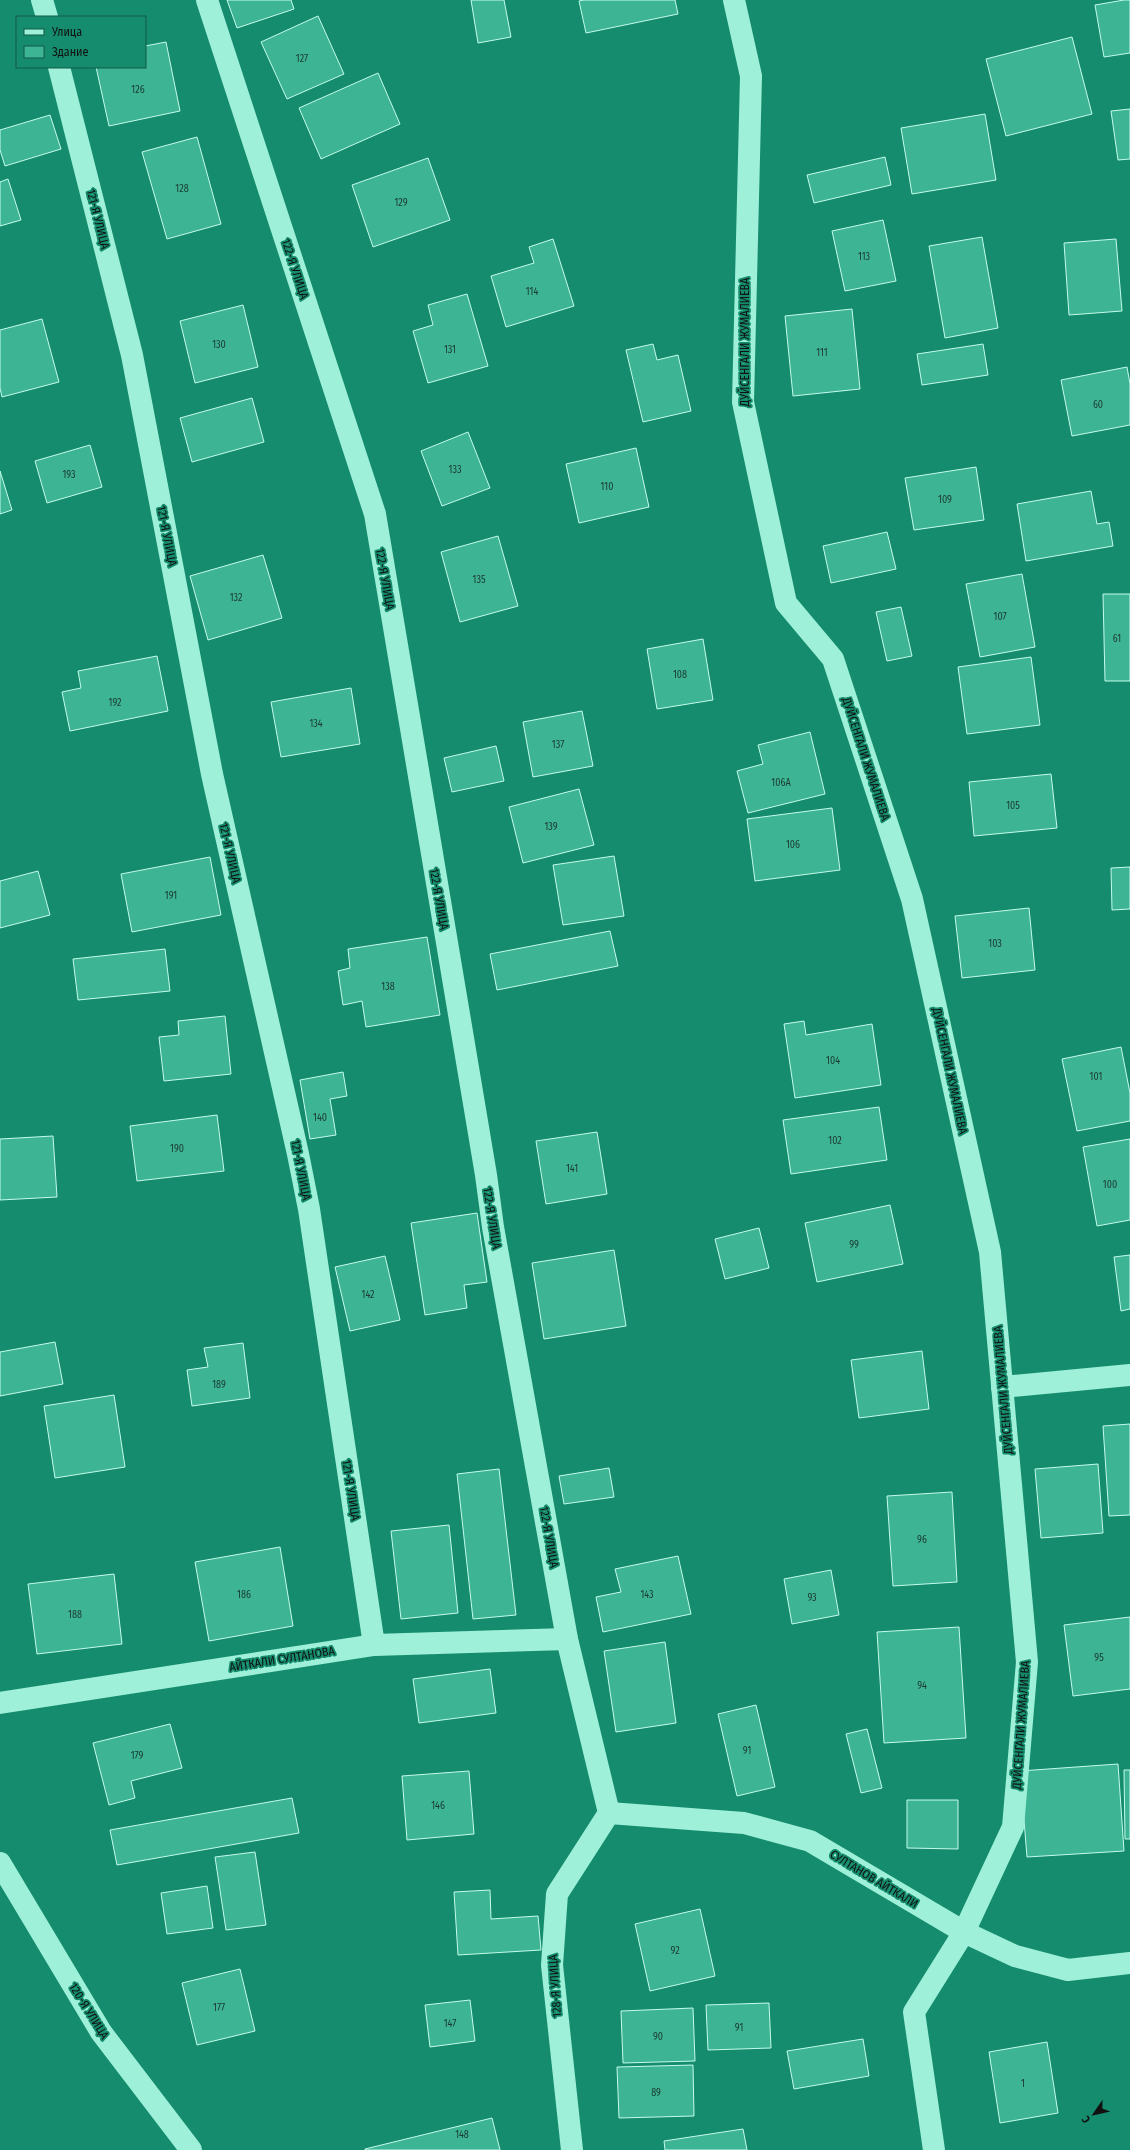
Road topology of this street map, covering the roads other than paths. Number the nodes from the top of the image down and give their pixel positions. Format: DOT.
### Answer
graph roads {
  1 [pos="42,0"];
  2 [pos="207,0"];
  3 [pos="734,0"];
  4 [pos="47,16"];
  5 [pos="59,68"];
  6 [pos="1130,1375"];
  7 [pos="1002,1387"];
  8 [pos="567,1639"];
  9 [pos="374,1645"];
  10 [pos="0,1703"];
  11 [pos="609,1813"];
  12 [pos="0,1863"];
  13 [pos="964,1932"];
  14 [pos="1130,1963"];
  15 [pos="191,2150"];
  16 [pos="572,2150"];
  17 [pos="934,2150"];
  1 -- 4 [label="street"];
  2 -- 8 [label="street, 122-Я УЛИЦА"];
  3 -- 7 [label="street, ДУЙСЕНГАЛИ ЖУМАЛИЕВА"];
  5 -- 9 [label="street, 121-Я УЛИЦА"];
  6 -- 7 [label="street"];
  7 -- 13 [label="street, ДУЙСЕНГАЛИ ЖУМАЛИЕВА"];
  8 -- 9 [label="street, АЙТКАЛИ СУЛТАНОВА"];
  8 -- 11 [label="street, 122-Я УЛИЦА"];
  9 -- 10 [label="street, АЙТКАЛИ СУЛТАНОВА"];
  11 -- 13 [label="street, СУЛТАНОВ АЙТКАЛИ"];
  11 -- 16 [label="street, 128-Я УЛИЦА"];
  12 -- 15 [label="street, 120-Я УЛИЦА"];
  13 -- 14 [label="street, СУЛТАНОВ АЙТКАЛИ"];
  13 -- 17 [label="street, ДУЙСЕНГАЛИ ЖУМАЛИЕВА"];
}
